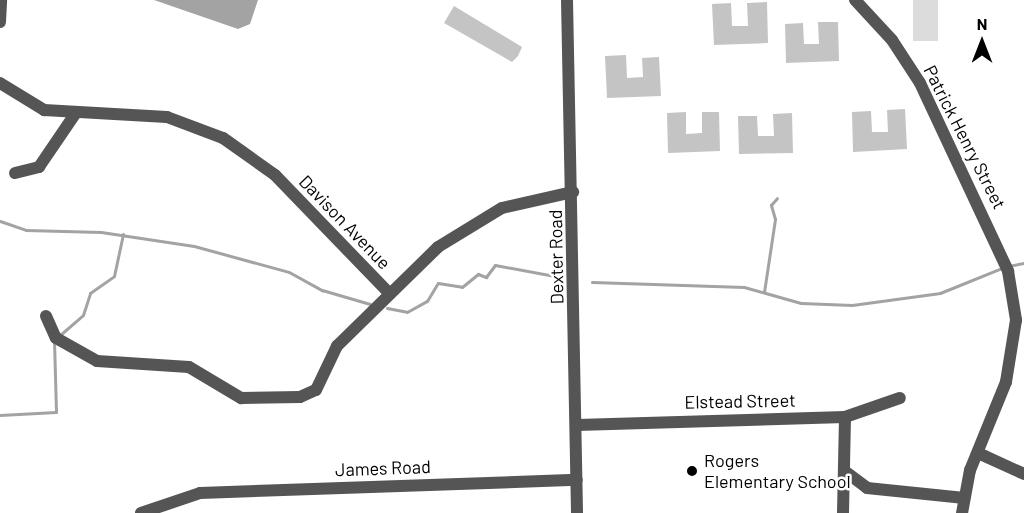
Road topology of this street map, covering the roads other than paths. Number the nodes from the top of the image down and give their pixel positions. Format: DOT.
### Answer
graph roads {
  1 [pos="1,0"];
  2 [pos="567,0"];
  3 [pos="858,1"];
  4 [pos="0,22"];
  5 [pos="0,83"];
  6 [pos="75,114"];
  7 [pos="15,173"];
  8 [pos="573,192"];
  9 [pos="1018,293"];
  10 [pos="390,294"];
  11 [pos="1019,309"];
  12 [pos="46,316"];
  13 [pos="900,398"];
  14 [pos="845,417"];
  15 [pos="578,425"];
  16 [pos="978,453"];
  17 [pos="846,472"];
  18 [pos="1024,474"];
  19 [pos="577,480"];
  20 [pos="964,498"];
  21 [pos="141,513"];
  22 [pos="577,513"];
  23 [pos="843,513"];
  24 [pos="962,513"];
  1 -- 4 [label="street"];
  2 -- 8 [label="street, Dexter Road"];
  3 -- 9 [label="street, Patrick Henry Street"];
  5 -- 6 [label="street, Davison Avenue"];
  6 -- 7 [label="street"];
  6 -- 10 [label="street, Davison Avenue"];
  8 -- 10 [label="street, Davison Avenue"];
  8 -- 15 [label="street, Dexter Road"];
  9 -- 11 [label="street, Patrick Henry Street"];
  10 -- 12 [label="street"];
  11 -- 16 [label="street, Patrick Henry Street"];
  13 -- 14 [label="street, Elstead Street"];
  14 -- 15 [label="street, Elstead Street"];
  14 -- 17 [label="street"];
  15 -- 19 [label="street, Dexter Road"];
  16 -- 18 [label="street"];
  16 -- 20 [label="street, Patrick Henry Street"];
  17 -- 20 [label="street"];
  17 -- 23 [label="street"];
  19 -- 21 [label="street, James Road"];
  19 -- 22 [label="street, Dexter Road"];
  20 -- 24 [label="street, Patrick Henry Street"];
}
